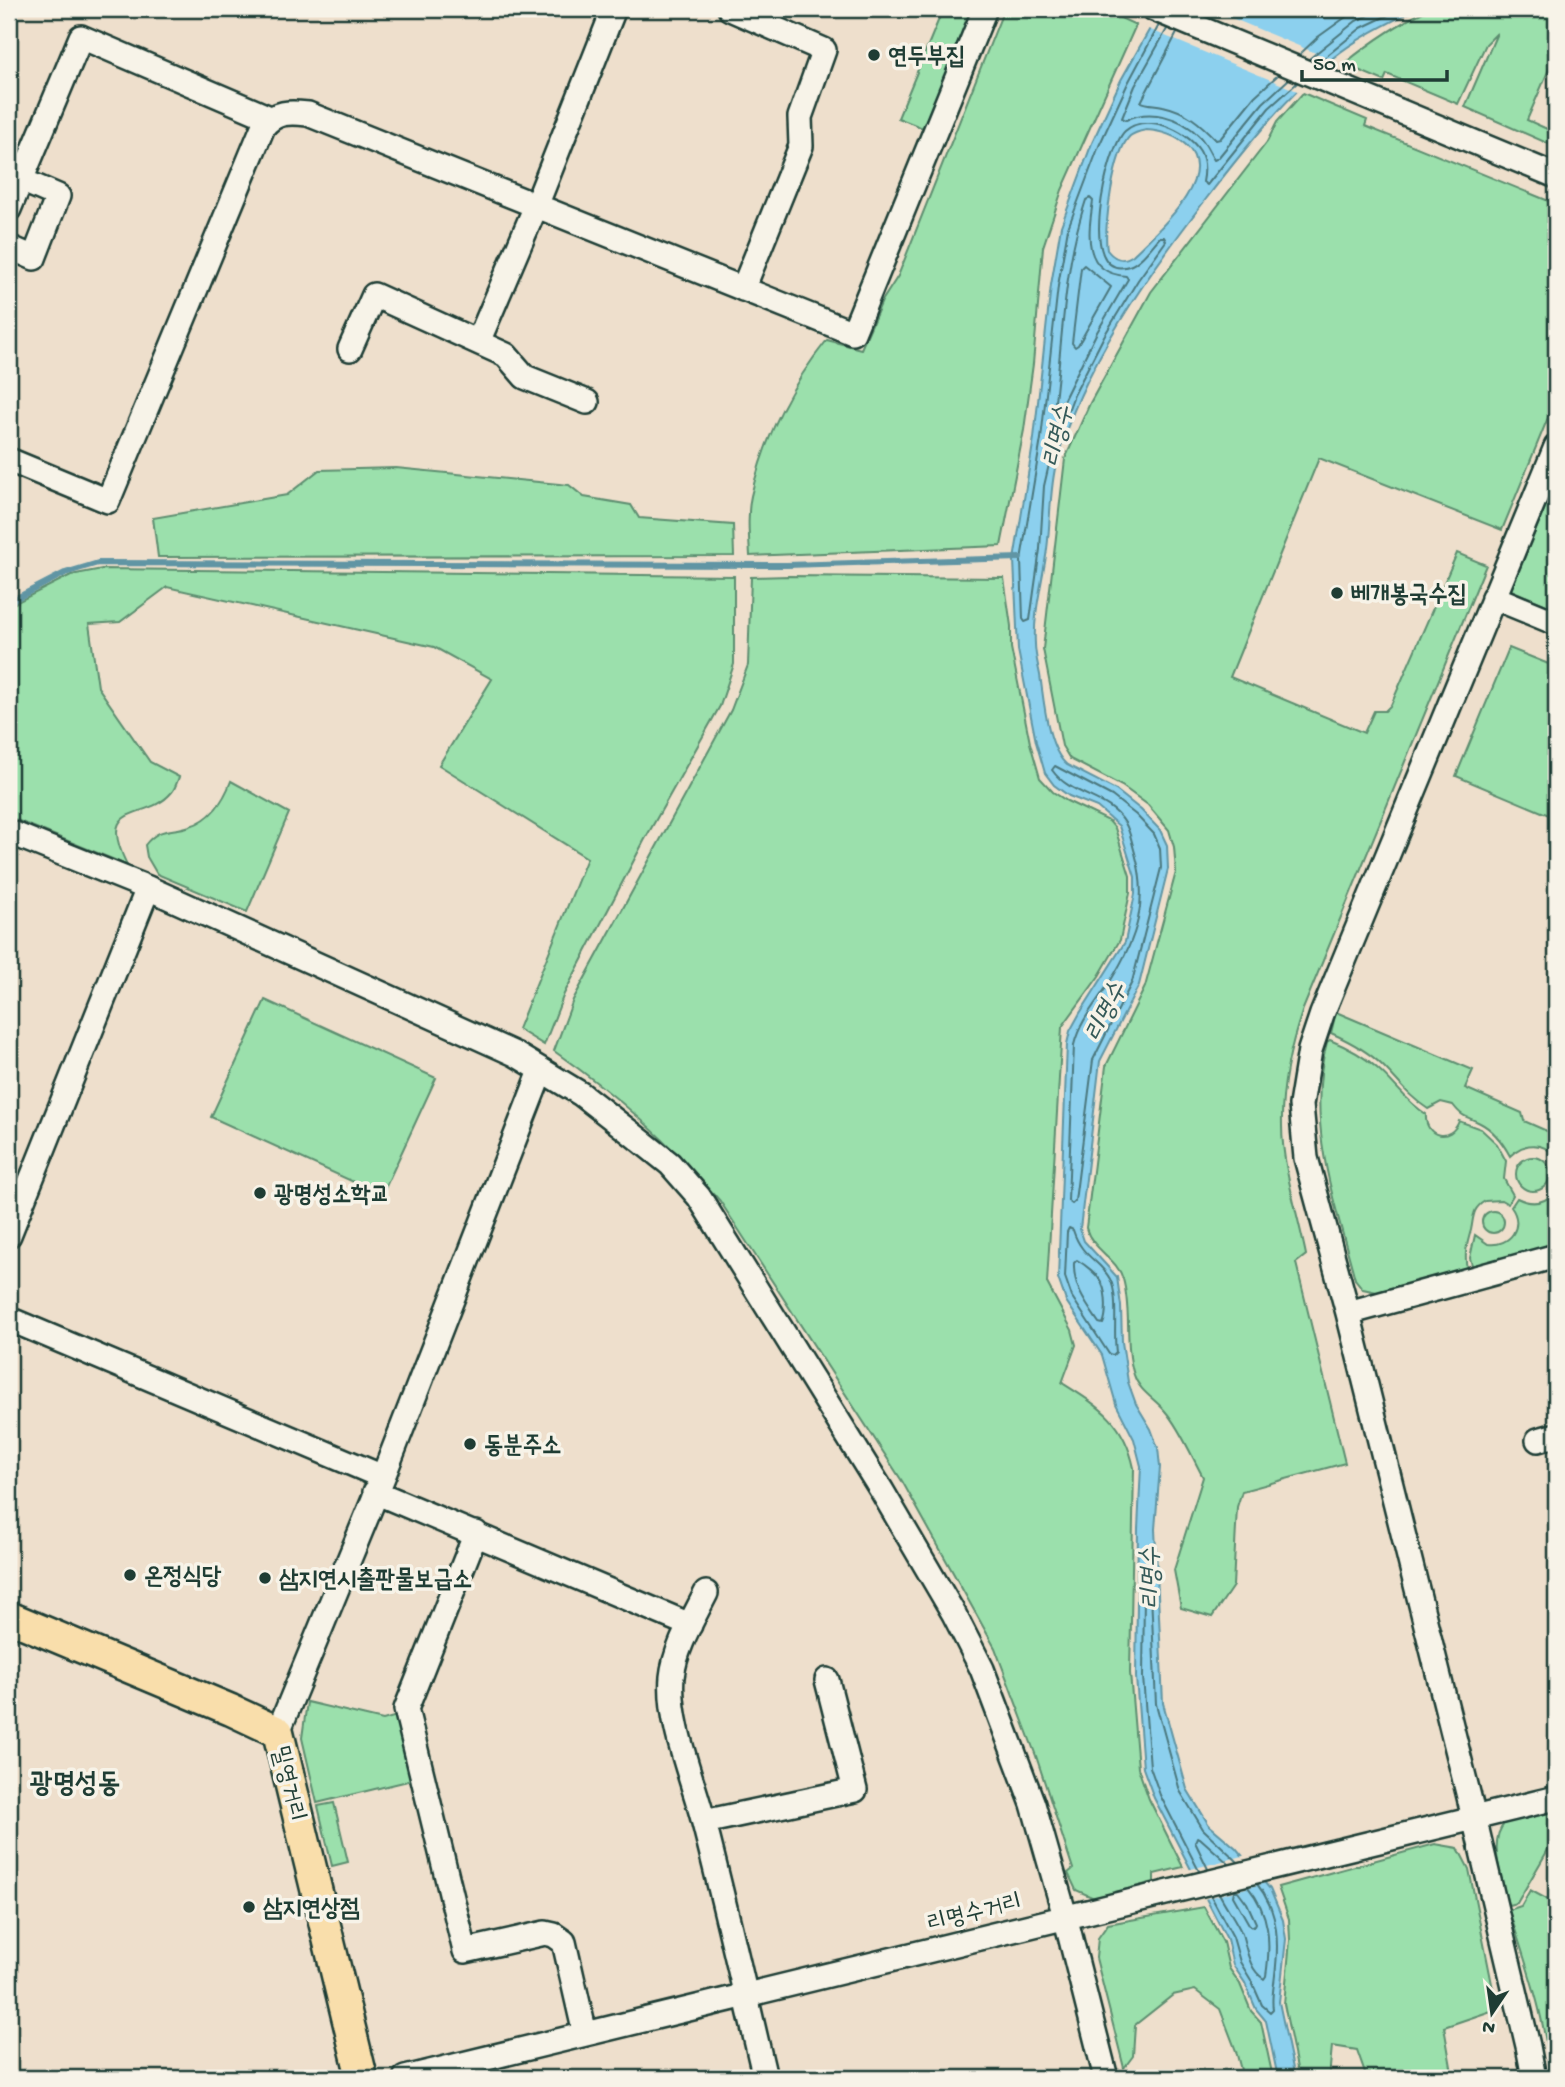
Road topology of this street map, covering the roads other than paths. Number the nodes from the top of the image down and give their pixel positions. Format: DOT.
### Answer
graph roads {
  1 [pos="614,9"];
  2 [pos="730,9"];
  3 [pos="985,9"];
  4 [pos="1154,9"];
  5 [pos="270,118"];
  6 [pos="1556,176"];
  7 [pos="21,180"];
  8 [pos="536,206"];
  9 [pos="9,209"];
  10 [pos="9,247"];
  11 [pos="743,289"];
  12 [pos="478,342"];
  13 [pos="350,349"];
  14 [pos="587,402"];
  15 [pos="1556,447"];
  16 [pos="9,460"];
  17 [pos="1493,597"];
  18 [pos="1556,623"];
  19 [pos="9,832"];
  20 [pos="148,888"];
  21 [pos="541,1071"];
  22 [pos="9,1235"];
  23 [pos="1556,1256"];
  24 [pos="1348,1313"];
  25 [pos="9,1319"];
  26 [pos="379,1485"];
  27 [pos="475,1534"];
  28 [pos="706,1593"];
  29 [pos="9,1617"];
  30 [pos="691,1625"];
  31 [pos="827,1680"];
  32 [pos="278,1732"];
  33 [pos="1556,1798"];
  34 [pos="1474,1817"];
  35 [pos="704,1822"];
  36 [pos="1066,1916"];
  37 [pos="746,1995"];
  38 [pos="585,2034"];
  39 [pos="362,2078"];
  40 [pos="405,2078"];
  41 [pos="765,2078"];
  42 [pos="1106,2078"];
  43 [pos="1534,2078"];
  1 -- 8 [label="street"];
  2 -- 11 [label="street"];
  3 -- 11 [label="street"];
  4 -- 6 [label="street"];
  5 -- 7 [label="street"];
  5 -- 8 [label="street"];
  5 -- 16 [label="street"];
  7 -- 9 [label="street"];
  7 -- 10 [label="street"];
  8 -- 11 [label="street"];
  8 -- 12 [label="street"];
  12 -- 13 [label="street"];
  12 -- 14 [label="street"];
  15 -- 17 [label="street"];
  17 -- 18 [label="street"];
  17 -- 24 [label="street"];
  19 -- 20 [label="street"];
  20 -- 21 [label="street"];
  20 -- 22 [label="street"];
  21 -- 26 [label="street"];
  21 -- 36 [label="street"];
  23 -- 24 [label="street"];
  24 -- 34 [label="street"];
  25 -- 26 [label="street"];
  26 -- 27 [label="street"];
  26 -- 32 [label="street"];
  27 -- 30 [label="street"];
  27 -- 38 [label="street"];
  28 -- 30 [label="street"];
  29 -- 32 [label="main road, 밀영거리"];
  30 -- 35 [label="street"];
  31 -- 35 [label="street"];
  32 -- 39 [label="main road, 밀영거리"];
  33 -- 34 [label="street, 리명수거리"];
  34 -- 36 [label="street, 리명수거리"];
  34 -- 43 [label="street"];
  35 -- 37 [label="street"];
  36 -- 37 [label="street, 리명수거리"];
  36 -- 42 [label="street"];
  37 -- 38 [label="street, 리명수거리"];
  37 -- 41 [label="street"];
  38 -- 40 [label="street, 리명수거리"];
}
